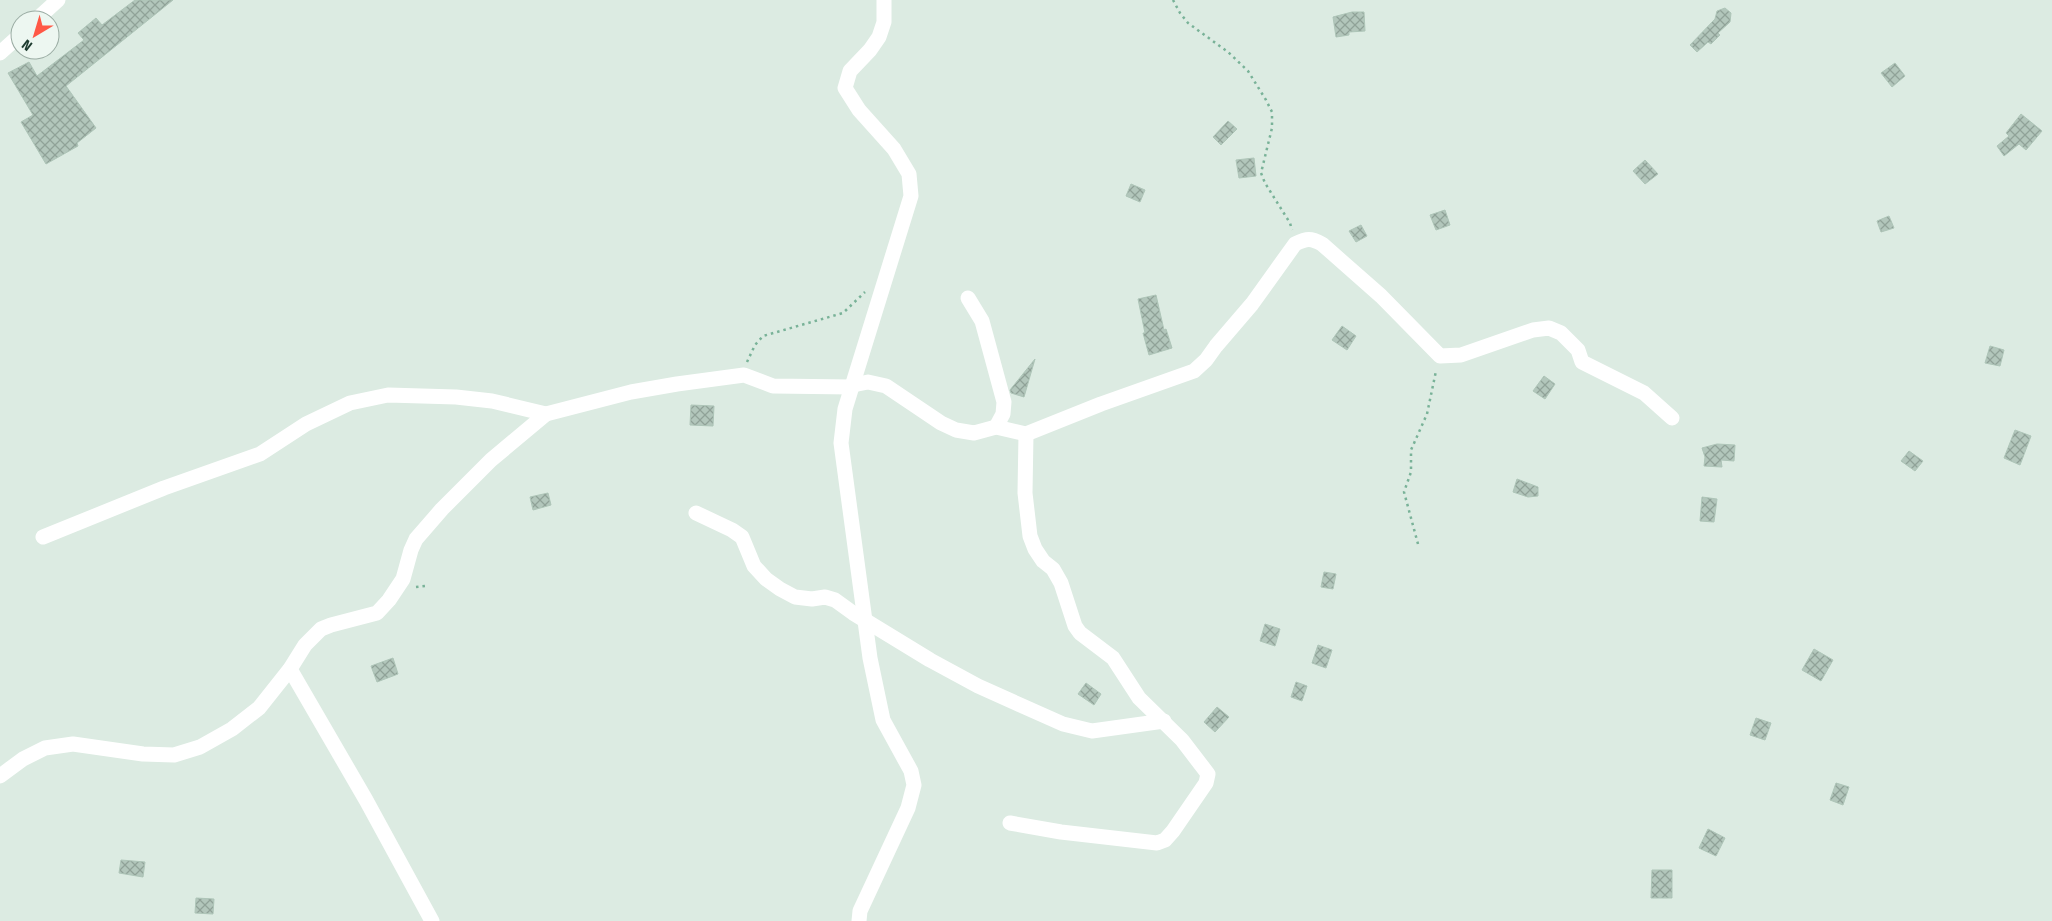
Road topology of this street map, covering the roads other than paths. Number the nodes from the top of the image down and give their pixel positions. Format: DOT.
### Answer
graph roads {
  1 [pos="58,0"];
  2 [pos="884,0"];
  3 [pos="47,10"];
  4 [pos="10,44"];
  5 [pos="0,53"];
  6 [pos="968,298"];
  7 [pos="853,386"];
  8 [pos="546,414"];
  9 [pos="1672,418"];
  10 [pos="996,427"];
  11 [pos="1026,434"];
  12 [pos="696,513"];
  13 [pos="43,537"];
  14 [pos="866,621"];
  15 [pos="290,669"];
  16 [pos="1164,721"];
  17 [pos="0,776"];
  18 [pos="1010,823"];
  19 [pos="432,921"];
  20 [pos="859,921"];
  1 -- 3 [label="street"];
  2 -- 7 [label="street"];
  4 -- 5 [label="street"];
  6 -- 10 [label="street"];
  7 -- 8 [label="street"];
  7 -- 10 [label="street"];
  7 -- 14 [label="street"];
  8 -- 13 [label="street"];
  8 -- 15 [label="street"];
  9 -- 11 [label="street"];
  10 -- 11 [label="street"];
  11 -- 16 [label="street"];
  12 -- 14 [label="street"];
  14 -- 16 [label="street"];
  14 -- 20 [label="street"];
  15 -- 17 [label="street"];
  15 -- 19 [label="street"];
  16 -- 18 [label="street"];
}
